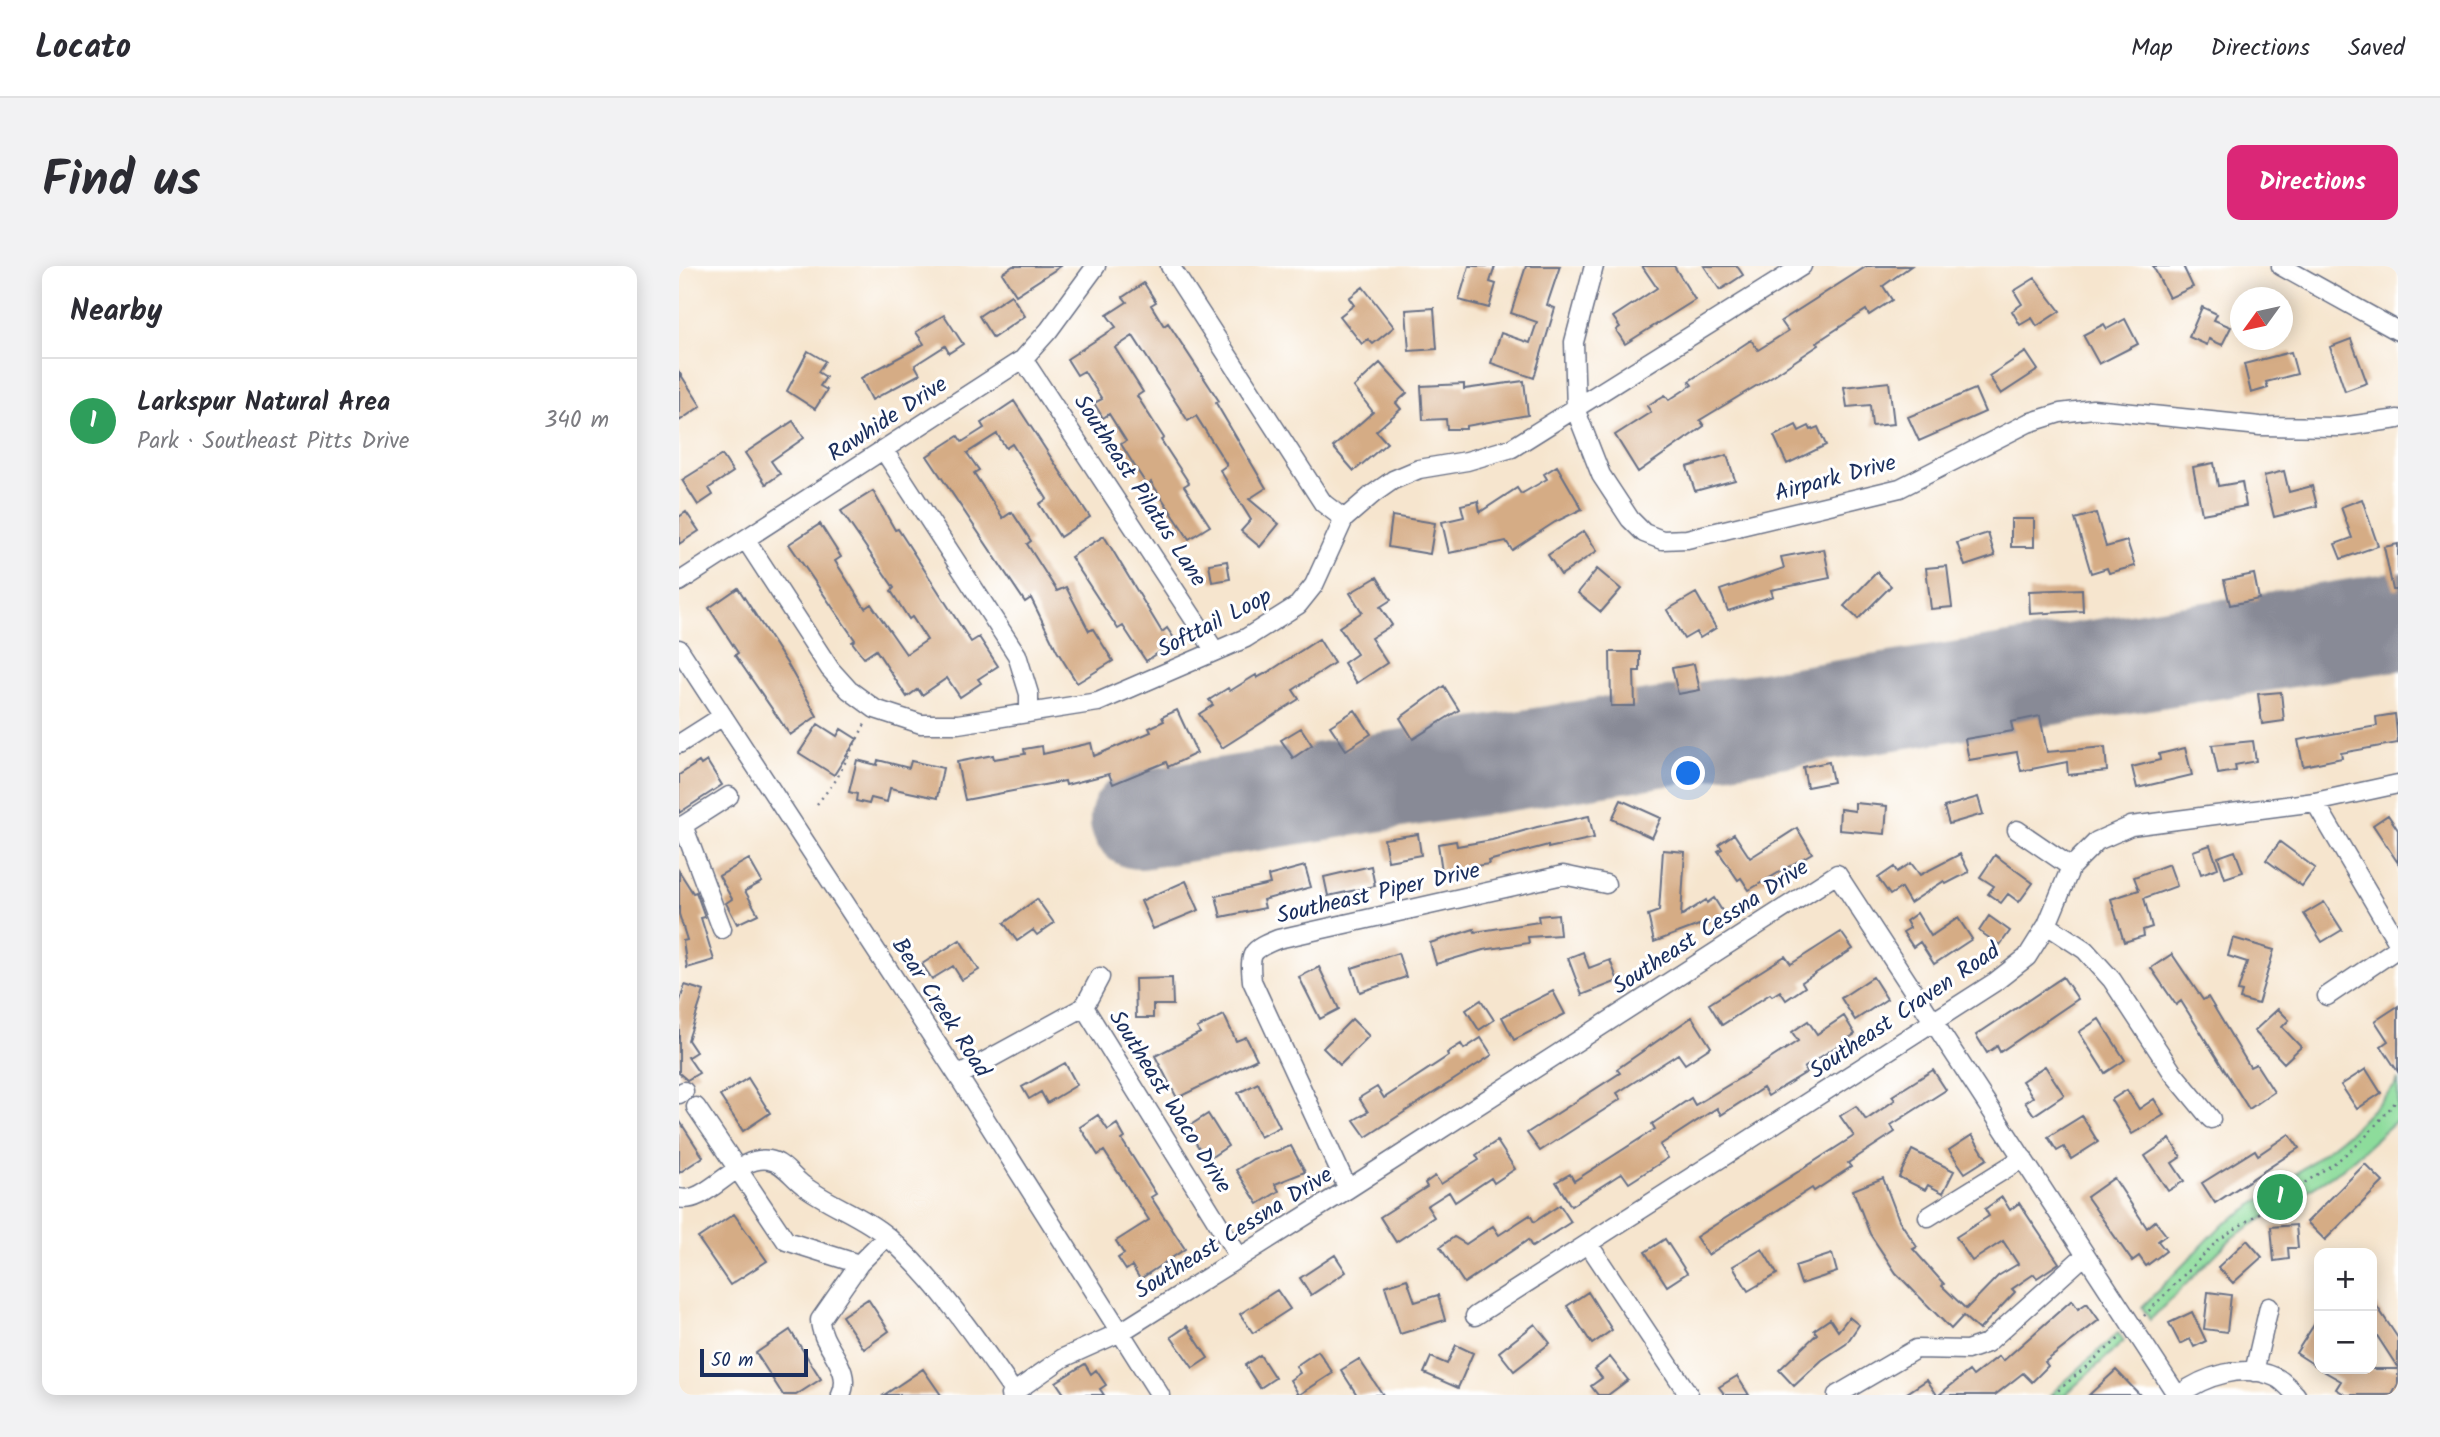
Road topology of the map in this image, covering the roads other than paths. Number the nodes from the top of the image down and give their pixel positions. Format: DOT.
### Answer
graph roads {
  1 [pos="1095,266"];
  2 [pos="1170,266"];
  3 [pos="1594,266"];
  4 [pos="1802,266"];
  5 [pos="2281,266"];
  6 [pos="1781,271"];
  7 [pos="2398,331"];
  8 [pos="1023,359"];
  9 [pos="1576,411"];
  10 [pos="2398,419"];
  11 [pos="883,449"];
  12 [pos="1344,519"];
  13 [pos="746,540"];
  14 [pos="679,582"];
  15 [pos="679,649"];
  16 [pos="1215,651"];
  17 [pos="1030,710"];
  18 [pos="723,716"];
  19 [pos="679,744"];
  20 [pos="2398,785"];
  21 [pos="729,796"];
  22 [pos="2315,802"];
  23 [pos="681,826"];
  24 [pos="2017,830"];
  25 [pos="2071,867"];
  26 [pos="1606,884"];
  27 [pos="2047,925"];
  28 [pos="722,929"];
  29 [pos="2398,945"];
  30 [pos="1100,977"];
  31 [pos="2327,996"];
  32 [pos="1084,1007"];
  33 [pos="1934,1022"];
  34 [pos="958,1076"];
  35 [pos="696,1107"];
  36 [pos="2211,1119"];
  37 [pos="2023,1158"];
  38 [pos="737,1170"];
  39 [pos="1348,1189"];
  40 [pos="679,1198"];
  41 [pos="1929,1217"];
  42 [pos="887,1236"];
  43 [pos="1589,1245"];
  44 [pos="2084,1256"];
  45 [pos="1239,1257"];
  46 [pos="859,1264"];
  47 [pos="2269,1307"];
  48 [pos="1475,1316"];
  49 [pos="1121,1332"];
  50 [pos="2254,1372"];
  51 [pos="1012,1393"];
  52 [pos="1684,1393"];
  53 [pos="841,1395"];
  54 [pos="1160,1395"];
  55 [pos="1837,1395"];
  56 [pos="2178,1395"];
  57 [pos="2297,1395"];
  1 -- 8 [label="street, Rawhide Drive"];
  2 -- 12 [label="street"];
  3 -- 9 [label="street, Airpark Drive"];
  4 -- 6 [label="street, Softtail Loop"];
  5 -- 7 [label="street"];
  6 -- 9 [label="street, Softtail Loop"];
  8 -- 11 [label="street, Rawhide Drive"];
  8 -- 16 [label="street, Southeast Pilatus Lane"];
  9 -- 10 [label="street, Airpark Drive"];
  9 -- 12 [label="street, Softtail Loop"];
  11 -- 13 [label="street, Rawhide Drive"];
  11 -- 17 [label="street"];
  12 -- 16 [label="street, Softtail Loop"];
  13 -- 14 [label="street, Rawhide Drive"];
  13 -- 17 [label="street, Softtail Loop"];
  15 -- 18 [label="street, Bear Creek Road"];
  16 -- 17 [label="street, Softtail Loop"];
  18 -- 19 [label="street"];
  18 -- 34 [label="street, Bear Creek Road"];
  20 -- 22 [label="street, Southeast Craven Road"];
  21 -- 23 [label="street"];
  22 -- 25 [label="street, Southeast Craven Road"];
  22 -- 29 [label="street"];
  23 -- 28 [label="street"];
  24 -- 25 [label="street"];
  25 -- 27 [label="street, Southeast Craven Road"];
  26 -- 39 [label="street, Southeast Piper Drive"];
  27 -- 33 [label="street, Southeast Craven Road"];
  27 -- 36 [label="street"];
  29 -- 31 [label="street"];
  30 -- 32 [label="street"];
  32 -- 34 [label="street"];
  32 -- 45 [label="street, Southeast Waco Drive"];
  33 -- 37 [label="street, Southeast Cessna Drive"];
  33 -- 39 [label="street, Southeast Cessna Drive"];
  33 -- 43 [label="street, Southeast Craven Road"];
  34 -- 49 [label="street, Bear Creek Road"];
  35 -- 38 [label="street"];
  37 -- 41 [label="street"];
  37 -- 44 [label="street, Southeast Cessna Drive"];
  38 -- 40 [label="street"];
  38 -- 42 [label="street"];
  38 -- 46 [label="street"];
  39 -- 45 [label="street, Southeast Cessna Drive"];
  42 -- 46 [label="street"];
  42 -- 51 [label="street"];
  43 -- 48 [label="street, Southeast Craven Road"];
  43 -- 52 [label="street"];
  44 -- 55 [label="street"];
  44 -- 56 [label="street, Southeast Cessna Drive"];
  45 -- 49 [label="street, Southeast Cessna Drive"];
  46 -- 53 [label="street"];
  47 -- 50 [label="street"];
  49 -- 51 [label="street, Southeast Cessna Drive"];
  49 -- 54 [label="street, Bear Creek Road"];
  50 -- 56 [label="street"];
  50 -- 57 [label="street"];
}
